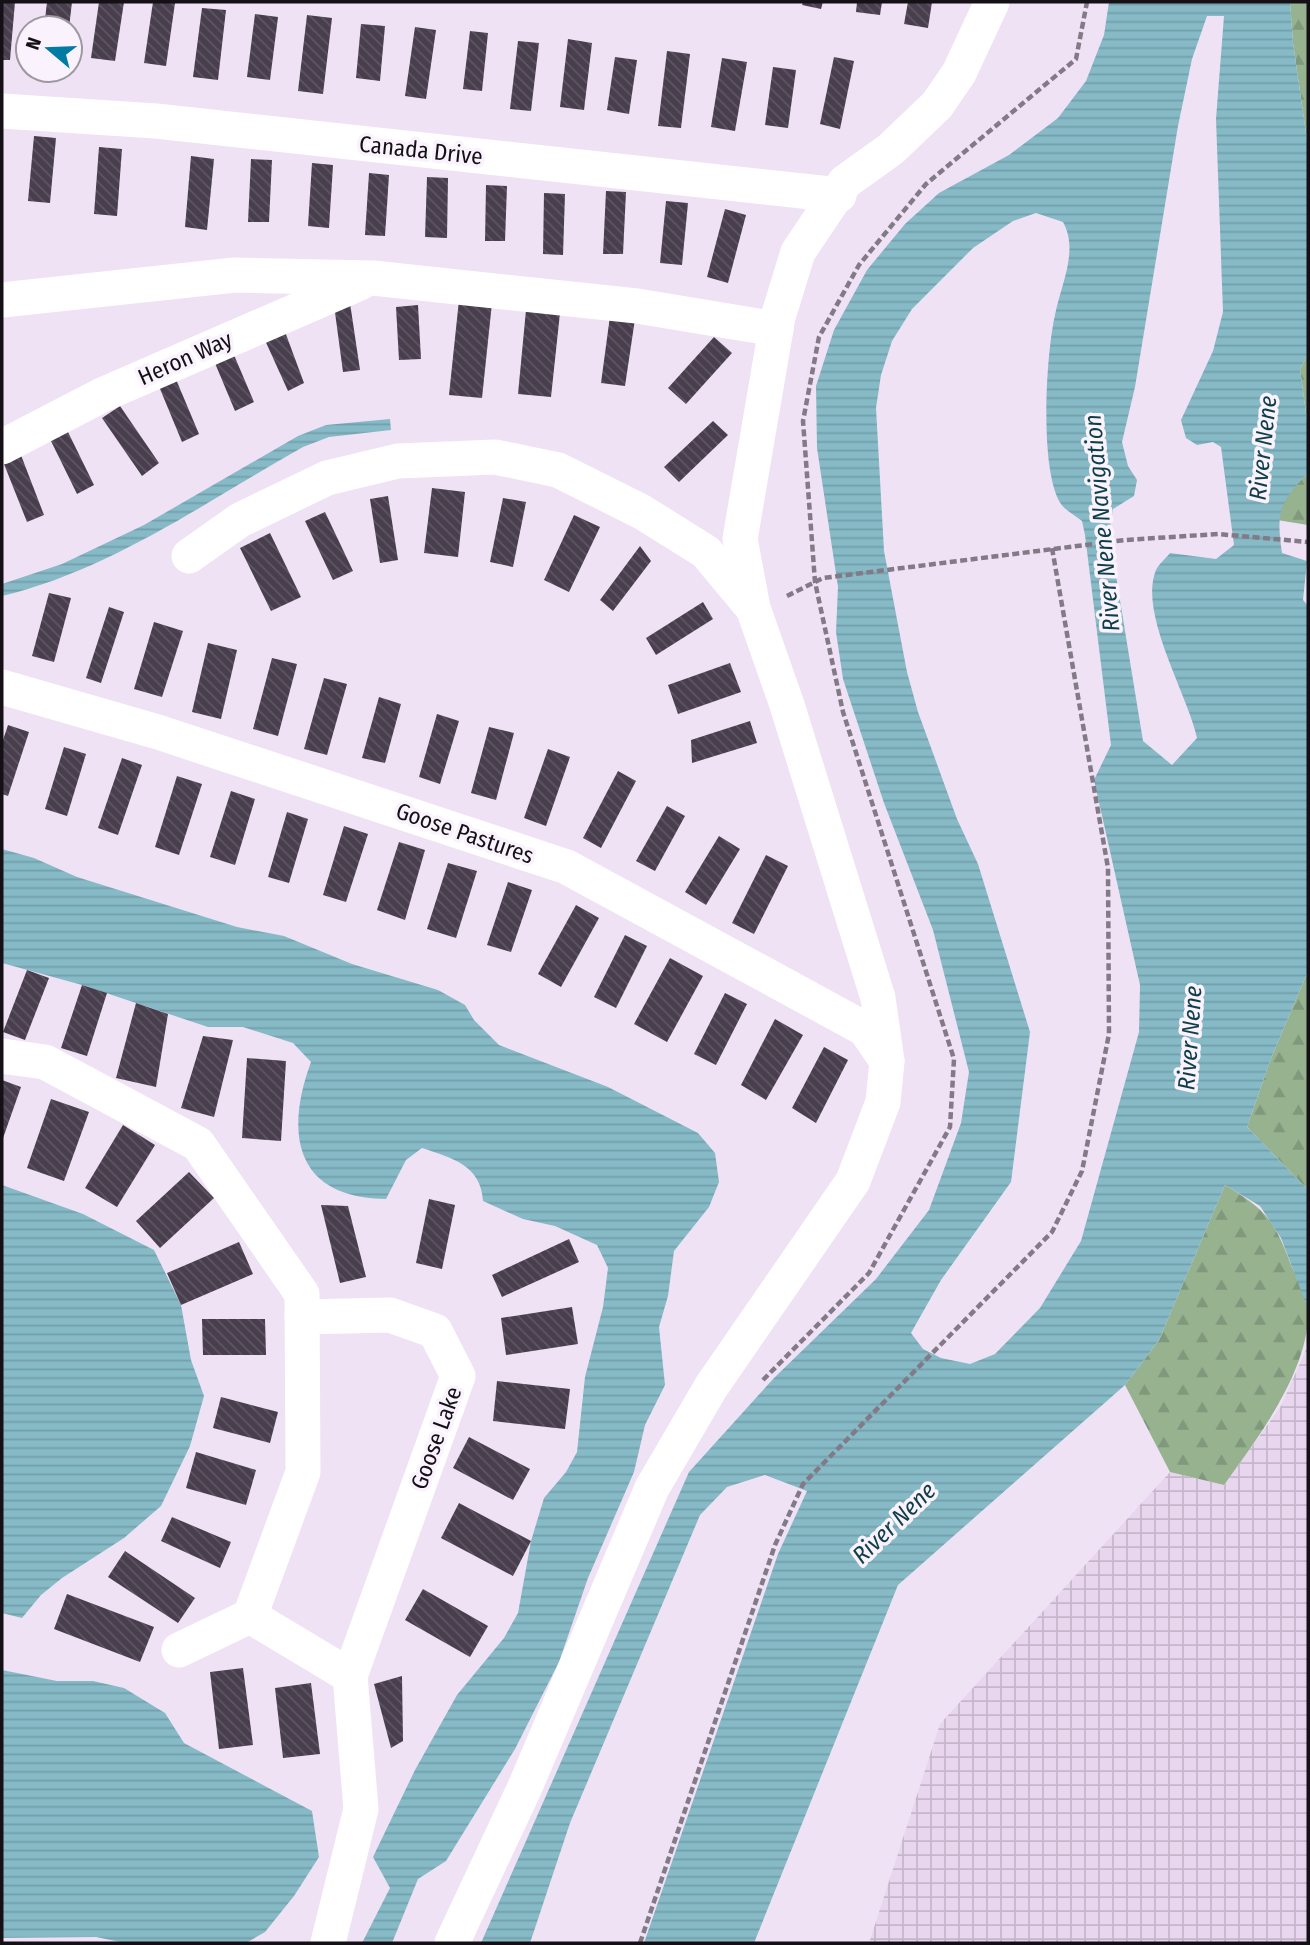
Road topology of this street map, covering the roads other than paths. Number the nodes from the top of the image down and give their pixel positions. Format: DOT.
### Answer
graph roads {
  1 [pos="992,2"];
  2 [pos="2,111"];
  3 [pos="839,195"];
  4 [pos="373,278"];
  5 [pos="2,300"];
  6 [pos="776,329"];
  7 [pos="2,447"];
  8 [pos="190,556"];
  9 [pos="753,608"];
  10 [pos="2,687"];
  11 [pos="2,1056"];
  12 [pos="887,1061"];
  13 [pos="302,1317"];
  14 [pos="250,1616"];
  15 [pos="179,1650"];
  16 [pos="349,1676"];
  17 [pos="328,1943"];
  18 [pos="452,1943"];
  1 -- 3 [label="street"];
  2 -- 3 [label="street, Canada Drive"];
  3 -- 6 [label="street"];
  4 -- 5 [label="street, Heron Way"];
  4 -- 6 [label="street, Heron Way"];
  4 -- 7 [label="street, Heron Way"];
  6 -- 9 [label="street"];
  8 -- 9 [label="street"];
  9 -- 12 [label="street"];
  10 -- 12 [label="street, Goose Pastures"];
  11 -- 13 [label="street"];
  12 -- 18 [label="street"];
  13 -- 14 [label="street"];
  13 -- 16 [label="street, Goose Lake"];
  14 -- 15 [label="street"];
  14 -- 16 [label="street"];
  16 -- 17 [label="street, Goose Lake"];
}
